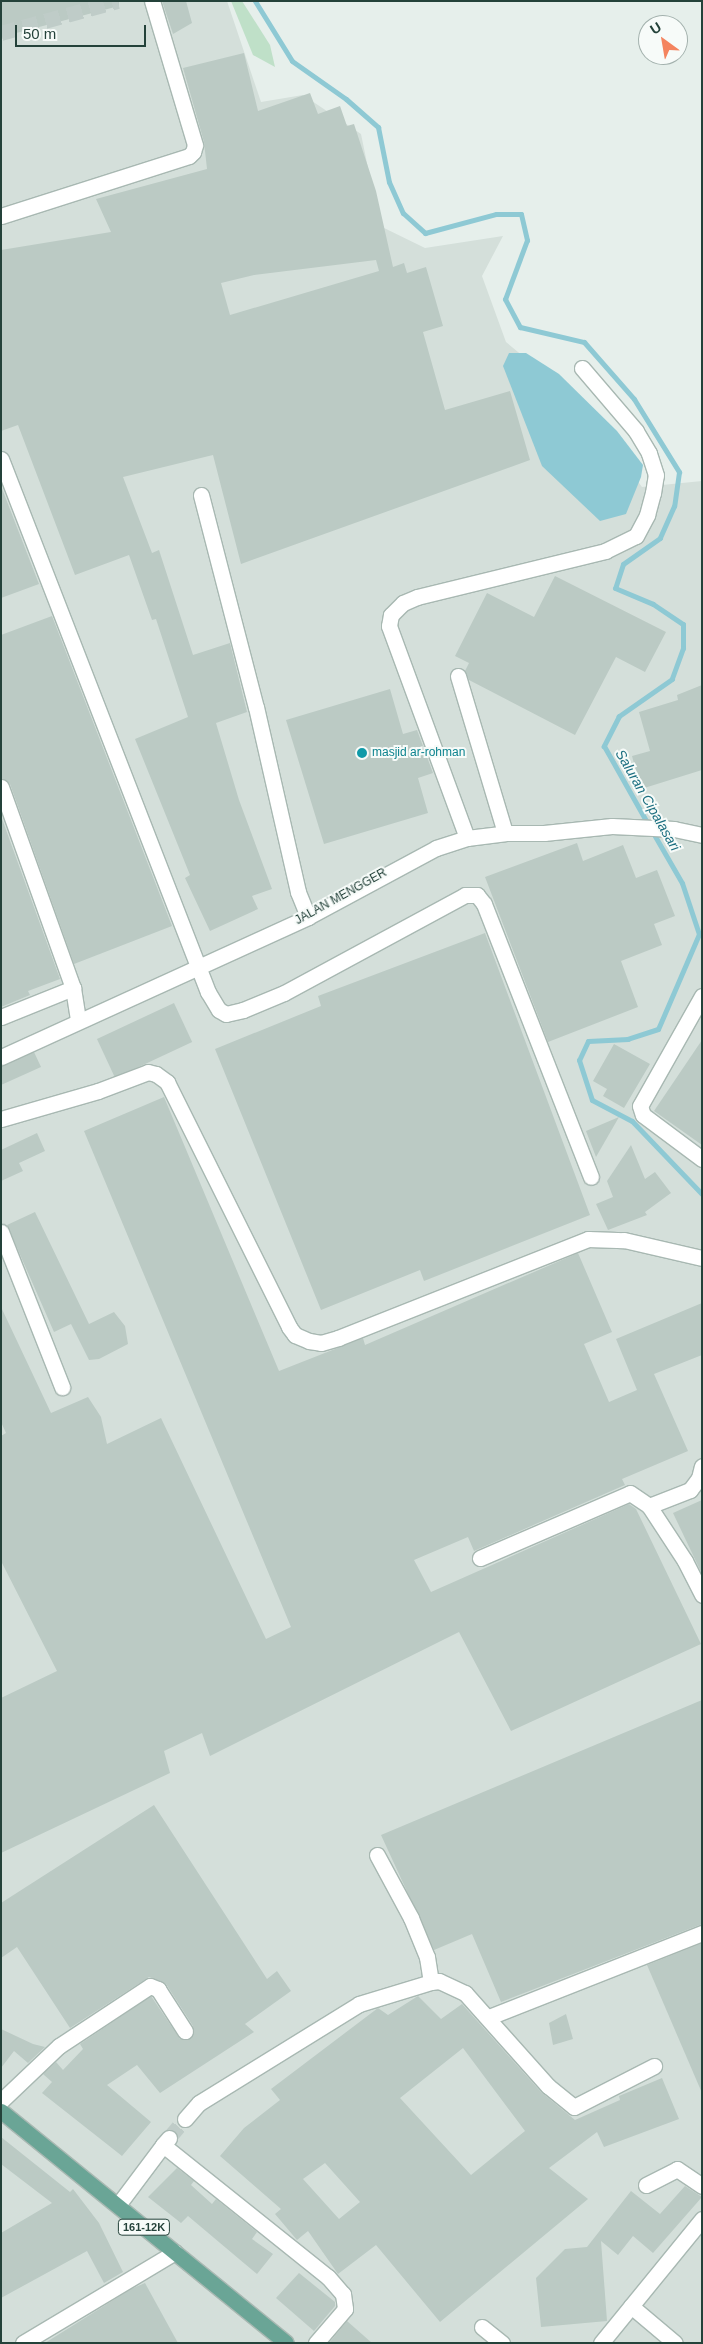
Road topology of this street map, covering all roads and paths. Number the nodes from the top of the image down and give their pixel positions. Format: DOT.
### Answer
graph roads {
  1 [pos="152,1"];
  2 [pos="1,216"];
  3 [pos="582,368"];
  4 [pos="1,459"];
  5 [pos="202,495"];
  6 [pos="458,676"];
  7 [pos="1,787"];
  8 [pos="505,833"];
  9 [pos="702,835"];
  10 [pos="467,838"];
  11 [pos="308,917"];
  12 [pos="200,968"];
  13 [pos="73,988"];
  14 [pos="702,996"];
  15 [pos="1,1016"];
  16 [pos="78,1021"];
  17 [pos="1,1057"];
  18 [pos="1,1119"];
  19 [pos="702,1159"];
  20 [pos="591,1178"];
  21 [pos="1,1232"];
  22 [pos="702,1258"];
  23 [pos="62,1388"];
  24 [pos="702,1466"];
  25 [pos="649,1506"];
  26 [pos="480,1558"];
  27 [pos="702,1595"];
  28 [pos="377,1855"];
  29 [pos="702,1933"];
  30 [pos="431,1982"];
  31 [pos="490,2017"];
  32 [pos="185,2030"];
  33 [pos="654,2066"];
  34 [pos="1,2101"];
  35 [pos="1,2110"];
  36 [pos="185,2119"];
  37 [pos="646,2185"];
  38 [pos="702,2186"];
  39 [pos="118,2205"];
  40 [pos="702,2219"];
  41 [pos="175,2252"];
  42 [pos="631,2306"];
  43 [pos="482,2327"];
  44 [pos="23,2343"];
  45 [pos="286,2343"];
  46 [pos="316,2343"];
  47 [pos="502,2343"];
  48 [pos="601,2343"];
  49 [pos="675,2343"];
  1 -- 2 [label="street"];
  3 -- 10 [label="street"];
  4 -- 12 [label="street"];
  5 -- 11 [label="street"];
  6 -- 8 [label="street"];
  7 -- 13 [label="street"];
  8 -- 9 [label="street, JALAN MENGGER"];
  8 -- 10 [label="street, JALAN MENGGER"];
  10 -- 11 [label="street, JALAN MENGGER"];
  11 -- 12 [label="street, JALAN MENGGER"];
  12 -- 16 [label="street, JALAN MENGGER"];
  12 -- 20 [label="street"];
  13 -- 15 [label="street"];
  13 -- 16 [label="street"];
  14 -- 19 [label="street"];
  16 -- 17 [label="street, JALAN MENGGER"];
  18 -- 22 [label="street"];
  21 -- 23 [label="street"];
  24 -- 25 [label="street"];
  25 -- 26 [label="street"];
  25 -- 27 [label="street"];
  28 -- 30 [label="street"];
  29 -- 31 [label="street"];
  30 -- 31 [label="street"];
  30 -- 36 [label="street"];
  31 -- 33 [label="street"];
  32 -- 34 [label="street"];
  35 -- 39 [label="main road, 161-12K"];
  37 -- 38 [label="street"];
  39 -- 41 [label="main road, 161-12K"];
  39 -- 46 [label="street"];
  40 -- 42 [label="street"];
  41 -- 44 [label="street"];
  41 -- 45 [label="main road, 161-12K"];
  42 -- 48 [label="street"];
  42 -- 49 [label="street"];
  43 -- 47 [label="street"];
}
